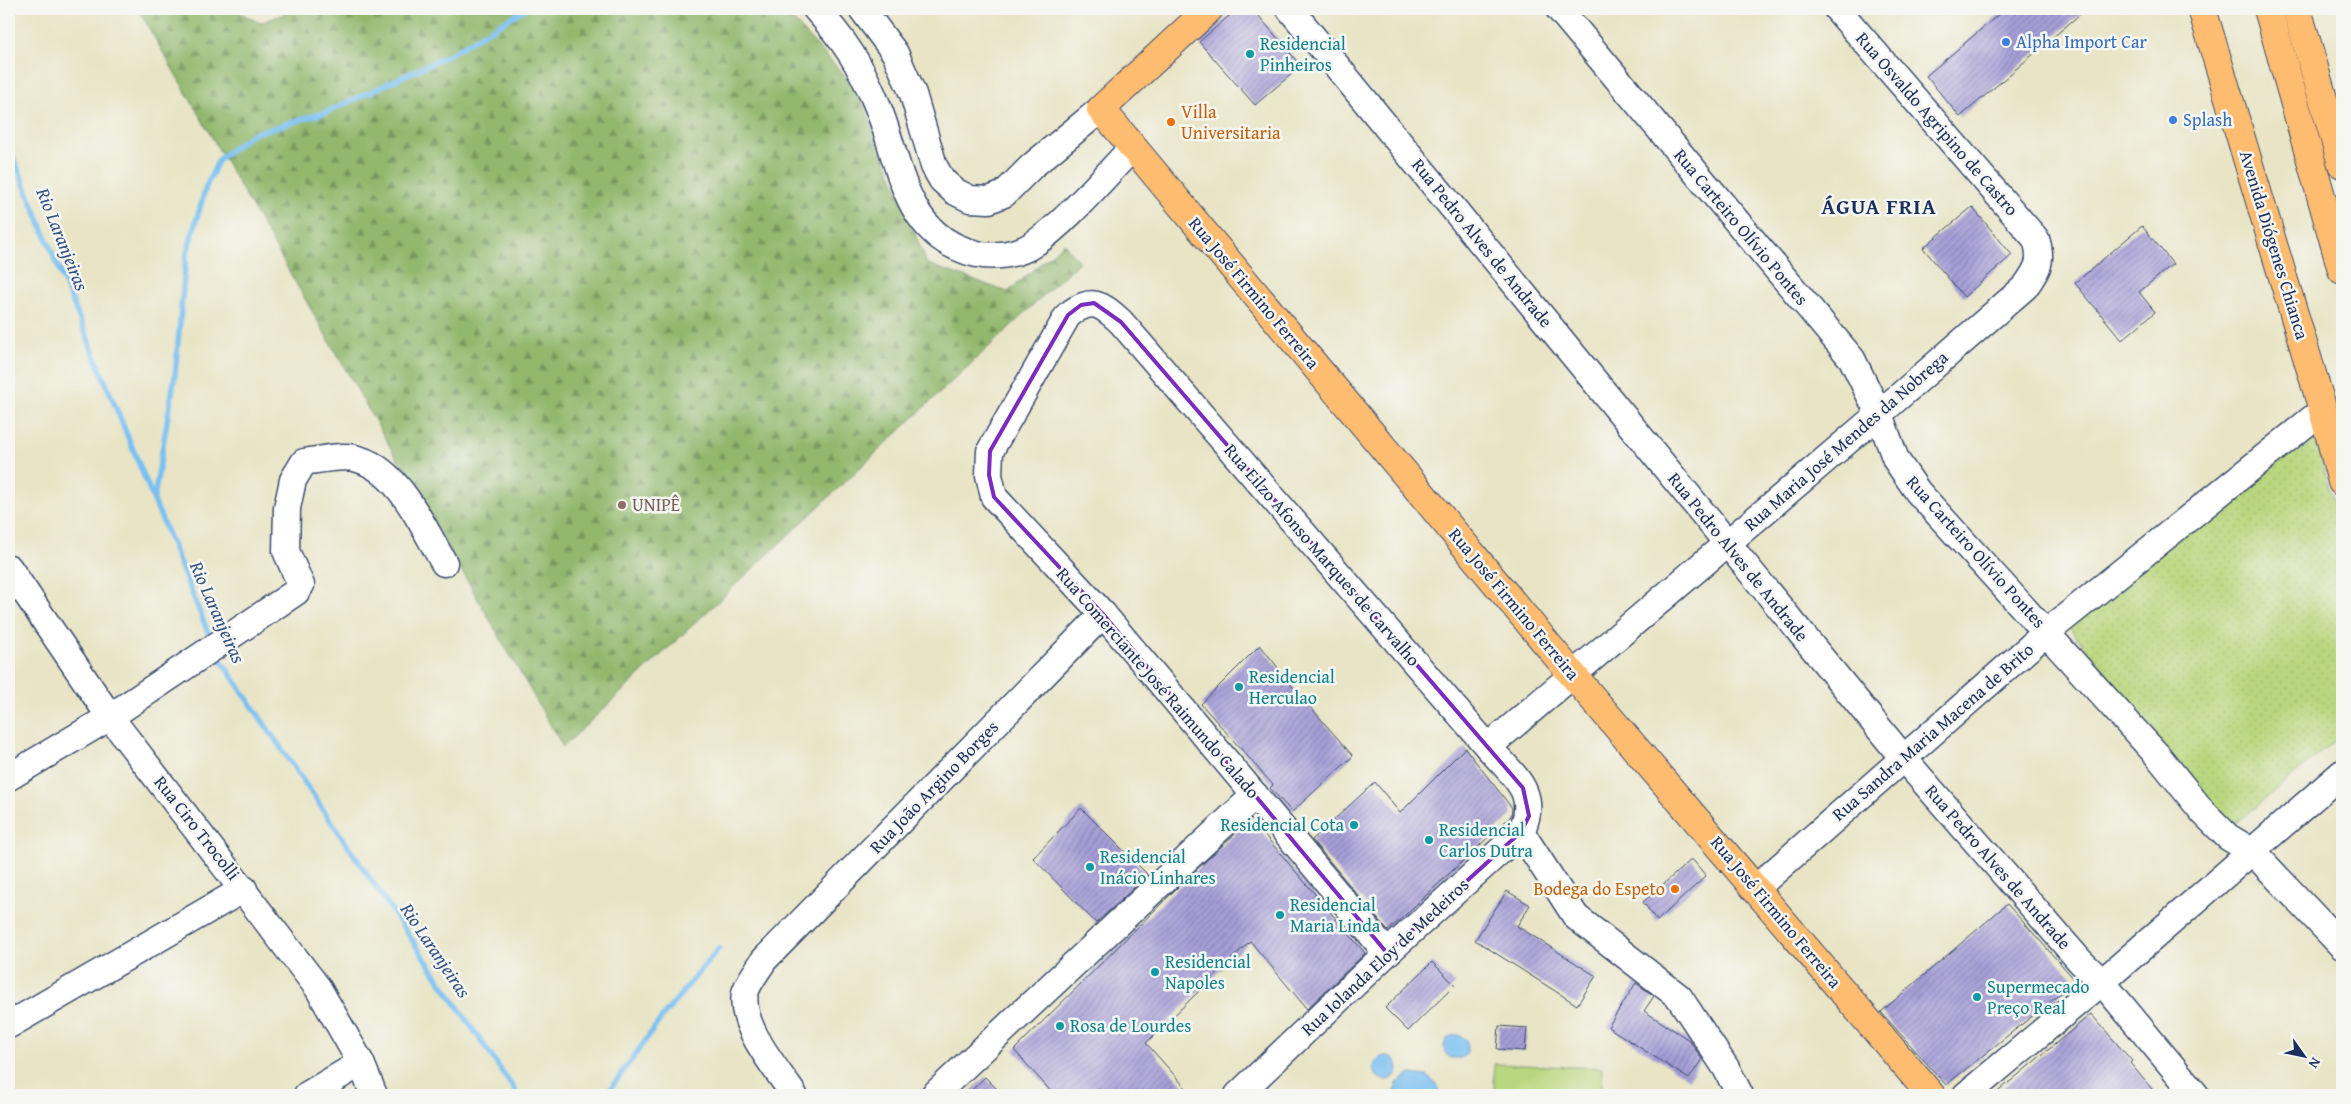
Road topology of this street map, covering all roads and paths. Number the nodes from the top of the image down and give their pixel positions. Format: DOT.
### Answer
graph roads {
  1 [pos="816,9"];
  2 [pos="862,9"];
  3 [pos="1209,9"];
  4 [pos="1290,9"];
  5 [pos="1559,9"];
  6 [pos="1837,9"];
  7 [pos="2202,9"];
  8 [pos="2268,9"];
  9 [pos="2297,9"];
  10 [pos="1101,109"];
  11 [pos="1132,148"];
  12 [pos="2342,164"];
  13 [pos="2036,239"];
  14 [pos="2342,270"];
  15 [pos="2323,410"];
  16 [pos="1879,414"];
  17 [pos="990,451"];
  18 [pos="2342,482"];
  19 [pos="1726,544"];
  20 [pos="444,563"];
  21 [pos="9,568"];
  22 [pos="1103,614"];
  23 [pos="2047,632"];
  24 [pos="1572,674"];
  25 [pos="110,717"];
  26 [pos="1488,747"];
  27 [pos="1904,759"];
  28 [pos="2342,773"];
  29 [pos="9,777"];
  30 [pos="1255,795"];
  31 [pos="1521,832"];
  32 [pos="2253,852"];
  33 [pos="1756,888"];
  34 [pos="244,889"];
  35 [pos="2342,946"];
  36 [pos="1387,953"];
  37 [pos="2102,982"];
  38 [pos="9,1025"];
  39 [pos="361,1063"];
  40 [pos="308,1095"];
  41 [pos="374,1095"];
  42 [pos="794,1095"];
  43 [pos="934,1095"];
  44 [pos="1238,1095"];
  45 [pos="1740,1095"];
  46 [pos="1930,1095"];
  47 [pos="1966,1095"];
  48 [pos="2196,1095"];
  1 -- 11 [label="street"];
  2 -- 10 [label="street"];
  3 -- 10 [label="main road"];
  4 -- 19 [label="street, Rua Pedro Alves de Andrade"];
  5 -- 16 [label="street, Rua Carteiro Olívio Pontes"];
  6 -- 13 [label="street, Rua Osvaldo Agripino de Castro"];
  7 -- 15 [label="main road, Avenida Diógenes Chianca"];
  8 -- 14 [label="main road"];
  9 -- 12 [label="main road"];
  10 -- 11 [label="main road, Rua José Firmino Ferreira"];
  11 -- 24 [label="main road, Rua José Firmino Ferreira"];
  13 -- 16 [label="street, Rua Maria José Mendes da Nobrega"];
  15 -- 18 [label="main road, Avenida Diógenes Chianca"];
  15 -- 23 [label="street, Rua Sandra Maria Macena de Brito"];
  16 -- 19 [label="street, Rua Maria José Mendes da Nobrega"];
  16 -- 23 [label="street, Rua Carteiro Olívio Pontes"];
  17 -- 22 [label="street, Rua Comerciante José Raimundo Calado"];
  17 -- 26 [label="street, Rua Eilzo Afonso Marques de Carvalho"];
  19 -- 24 [label="street, Rua Maria José Mendes da Nobrega"];
  19 -- 27 [label="street, Rua Pedro Alves de Andrade"];
  20 -- 25 [label="street"];
  21 -- 25 [label="street, Rua Ciro Trocolli"];
  22 -- 30 [label="street, Rua Comerciante José Raimundo Calado"];
  22 -- 42 [label="street, Rua João Argino Borges"];
  23 -- 27 [label="street, Rua Sandra Maria Macena de Brito"];
  23 -- 32 [label="street, Rua Carteiro Olívio Pontes"];
  24 -- 26 [label="street, Rua Maria José Mendes da Nobrega"];
  24 -- 33 [label="main road, Rua José Firmino Ferreira"];
  25 -- 29 [label="street"];
  25 -- 34 [label="street, Rua Ciro Trocolli"];
  26 -- 31 [label="street, Rua Eilzo Afonso Marques de Carvalho"];
  27 -- 33 [label="street, Rua Sandra Maria Macena de Brito"];
  27 -- 37 [label="street, Rua Pedro Alves de Andrade"];
  28 -- 32 [label="street"];
  30 -- 36 [label="street, Rua Comerciante José Raimundo Calado"];
  30 -- 43 [label="street"];
  31 -- 36 [label="street, Rua Iolanda Eloy de Medeiros"];
  31 -- 45 [label="street"];
  32 -- 35 [label="street, Rua Carteiro Olívio Pontes"];
  32 -- 37 [label="street"];
  33 -- 46 [label="main road, Rua José Firmino Ferreira"];
  34 -- 38 [label="street"];
  34 -- 39 [label="street, Rua Ciro Trocolli"];
  36 -- 44 [label="street, Rua Iolanda Eloy de Medeiros"];
  37 -- 47 [label="street"];
  37 -- 48 [label="street, Rua Pedro Alves de Andrade"];
  39 -- 40 [label="street"];
  39 -- 41 [label="street, Rua Ciro Trocolli"];
}
